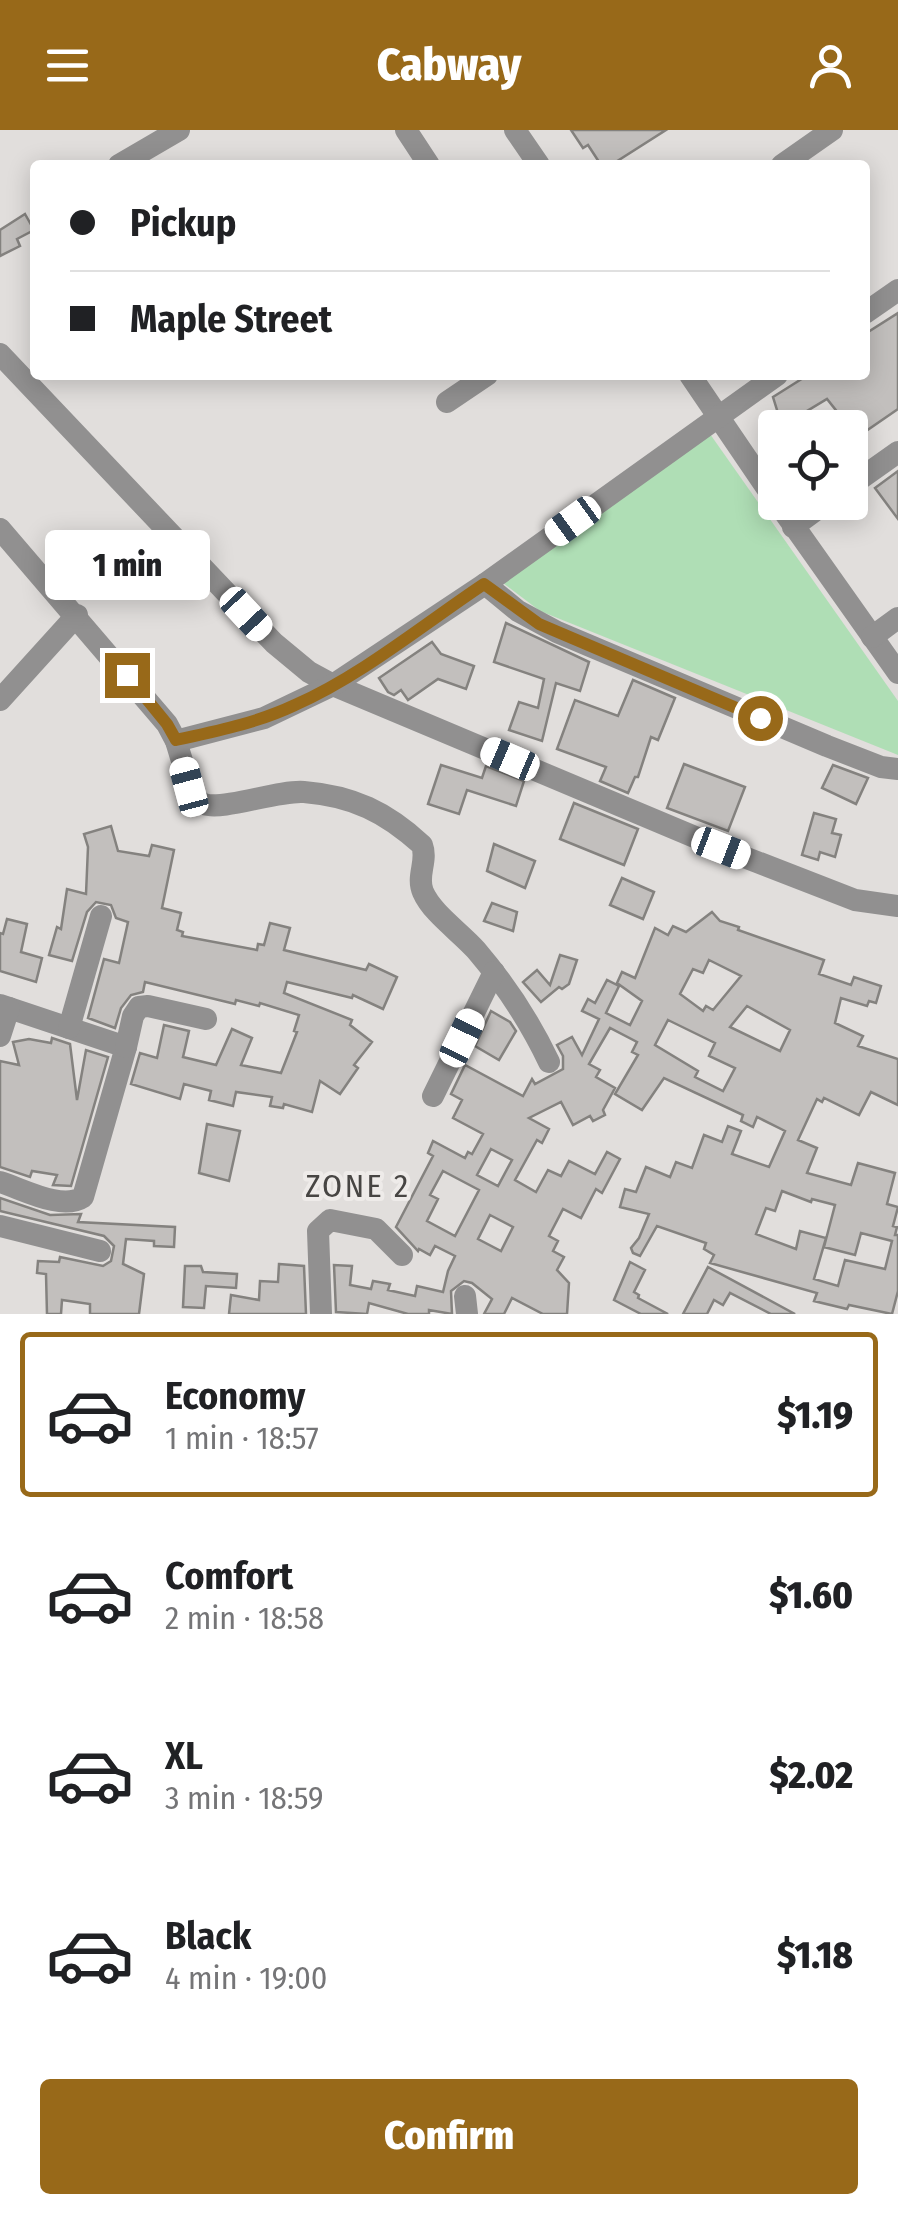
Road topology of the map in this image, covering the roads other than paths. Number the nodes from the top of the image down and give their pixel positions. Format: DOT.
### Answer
graph roads {
  1 [pos="179,130"];
  2 [pos="406,130"];
  3 [pos="515,130"];
  4 [pos="832,130"];
  5 [pos="128,160"];
  6 [pos="426,160"];
  7 [pos="536,160"];
  8 [pos="789,160"];
  9 [pos="898,290"];
  10 [pos="870,310"];
  11 [pos="0,354"];
  12 [pos="479,380"];
  13 [pos="694,380"];
  14 [pos="770,380"];
  15 [pos="447,402"];
  16 [pos="720,415"];
  17 [pos="898,452"];
  18 [pos="758,473"];
  19 [pos="868,473"];
  20 [pos="788,520"];
  21 [pos="803,520"];
  22 [pos="793,527"];
  23 [pos="0,530"];
  24 [pos="484,584"];
  25 [pos="77,615"];
  26 [pos="898,618"];
  27 [pos="872,637"];
  28 [pos="898,673"];
  29 [pos="333,685"];
  30 [pos="0,700"];
  31 [pos="176,740"];
  32 [pos="898,769"];
  33 [pos="898,906"];
  34 [pos="101,916"];
  35 [pos="494,972"];
  36 [pos="4,1007"];
  37 [pos="206,1018"];
  38 [pos="69,1028"];
  39 [pos="0,1036"];
  40 [pos="126,1047"];
  41 [pos="549,1062"];
  42 [pos="433,1096"];
  43 [pos="0,1182"];
  44 [pos="0,1226"];
  45 [pos="100,1251"];
  46 [pos="402,1256"];
  47 [pos="321,1314"];
  1 -- 5 [label="street"];
  2 -- 6 [label="street"];
  3 -- 7 [label="street"];
  4 -- 8 [label="street"];
  9 -- 10 [label="street"];
  11 -- 29 [label="street"];
  12 -- 15 [label="street"];
  13 -- 16 [label="street"];
  14 -- 16 [label="street"];
  16 -- 18 [label="street"];
  16 -- 24 [label="street"];
  17 -- 19 [label="street"];
  20 -- 22 [label="street"];
  21 -- 22 [label="street"];
  22 -- 27 [label="street"];
  23 -- 25 [label="street"];
  24 -- 29 [label="street"];
  24 -- 32 [label="street"];
  25 -- 30 [label="street"];
  25 -- 31 [label="street"];
  26 -- 27 [label="street"];
  27 -- 28 [label="street"];
  29 -- 31 [label="street"];
  29 -- 33 [label="street"];
  31 -- 35 [label="street"];
  34 -- 38 [label="street"];
  35 -- 41 [label="street"];
  35 -- 42 [label="street"];
  36 -- 38 [label="street"];
  36 -- 39 [label="street"];
  37 -- 40 [label="street"];
  38 -- 40 [label="street"];
  40 -- 43 [label="street"];
  44 -- 45 [label="street"];
  46 -- 47 [label="street"];
}
